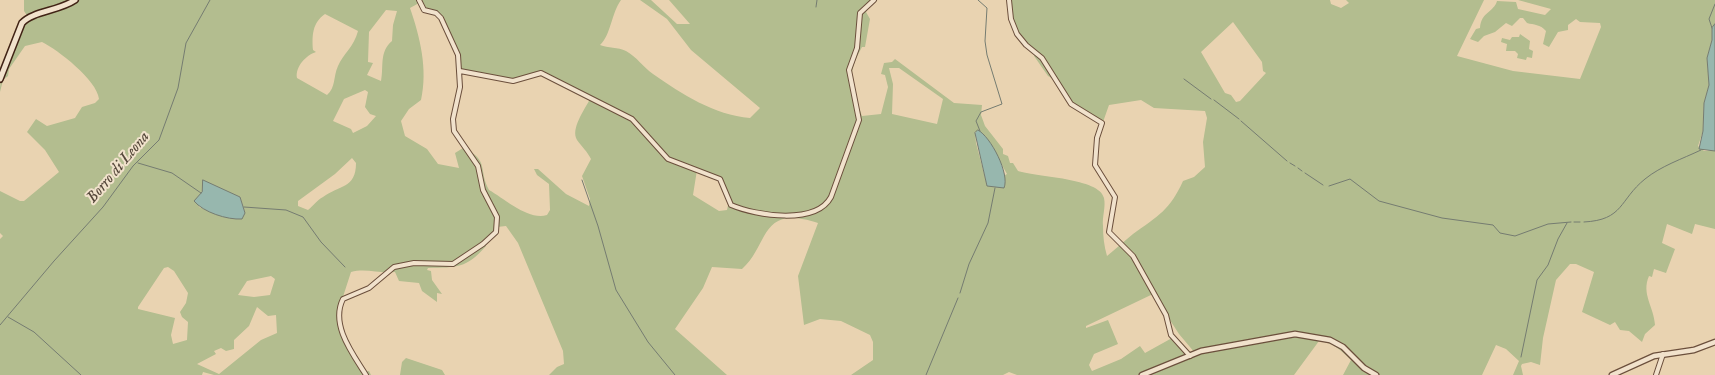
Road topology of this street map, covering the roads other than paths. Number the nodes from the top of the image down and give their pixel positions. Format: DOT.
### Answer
graph roads {
  1 [pos="75,0"];
  2 [pos="419,0"];
  3 [pos="874,0"];
  4 [pos="1009,0"];
  5 [pos="460,72"];
  6 [pos="0,79"];
  7 [pos="1715,342"];
  8 [pos="1663,354"];
  9 [pos="1190,356"];
  10 [pos="366,375"];
  11 [pos="1142,375"];
  12 [pos="1376,375"];
  13 [pos="1612,375"];
  14 [pos="1656,375"];
  1 -- 6 [label="main road"];
  2 -- 5 [label="street"];
  3 -- 5 [label="street"];
  4 -- 9 [label="street"];
  5 -- 10 [label="street"];
  7 -- 8 [label="street"];
  8 -- 13 [label="street"];
  8 -- 14 [label="street"];
  9 -- 11 [label="street"];
  9 -- 12 [label="street"];
}
